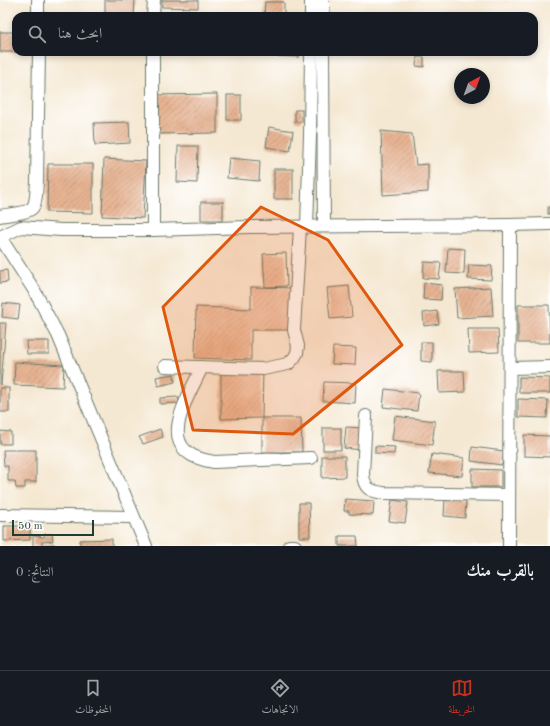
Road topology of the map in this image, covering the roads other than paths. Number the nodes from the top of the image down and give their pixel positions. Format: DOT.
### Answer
graph roads {
  1 [pos="38,0"];
  2 [pos="154,0"];
  3 [pos="311,0"];
  4 [pos="323,0"];
  5 [pos="38,12"];
  6 [pos="153,12"];
  7 [pos="311,12"];
  8 [pos="323,12"];
  9 [pos="39,56"];
  10 [pos="153,56"];
  11 [pos="311,56"];
  12 [pos="323,56"];
  13 [pos="0,216"];
  14 [pos="550,224"];
  15 [pos="324,226"];
  16 [pos="510,226"];
  17 [pos="304,227"];
  18 [pos="153,230"];
  19 [pos="0,237"];
  20 [pos="165,366"];
  21 [pos="550,366"];
  22 [pos="202,367"];
  23 [pos="510,368"];
  24 [pos="366,416"];
  25 [pos="312,458"];
  26 [pos="509,496"];
  27 [pos="0,515"];
  28 [pos="134,518"];
  29 [pos="146,546"];
  30 [pos="289,546"];
  31 [pos="295,546"];
  32 [pos="509,546"];
  1 -- 5 [label="street"];
  2 -- 6 [label="street"];
  3 -- 7 [label="street"];
  4 -- 8 [label="street"];
  9 -- 13 [label="street"];
  10 -- 18 [label="street"];
  11 -- 17 [label="street"];
  12 -- 15 [label="street"];
  14 -- 16 [label="street"];
  15 -- 16 [label="street"];
  15 -- 17 [label="street"];
  16 -- 23 [label="street"];
  17 -- 18 [label="street"];
  17 -- 22 [label="street"];
  18 -- 19 [label="street"];
  19 -- 28 [label="street"];
  20 -- 22 [label="street"];
  21 -- 23 [label="street"];
  22 -- 25 [label="street"];
  23 -- 26 [label="street"];
  24 -- 26 [label="street"];
  26 -- 32 [label="street"];
  27 -- 28 [label="street"];
  28 -- 29 [label="street"];
  30 -- 31 [label="street"];
}
